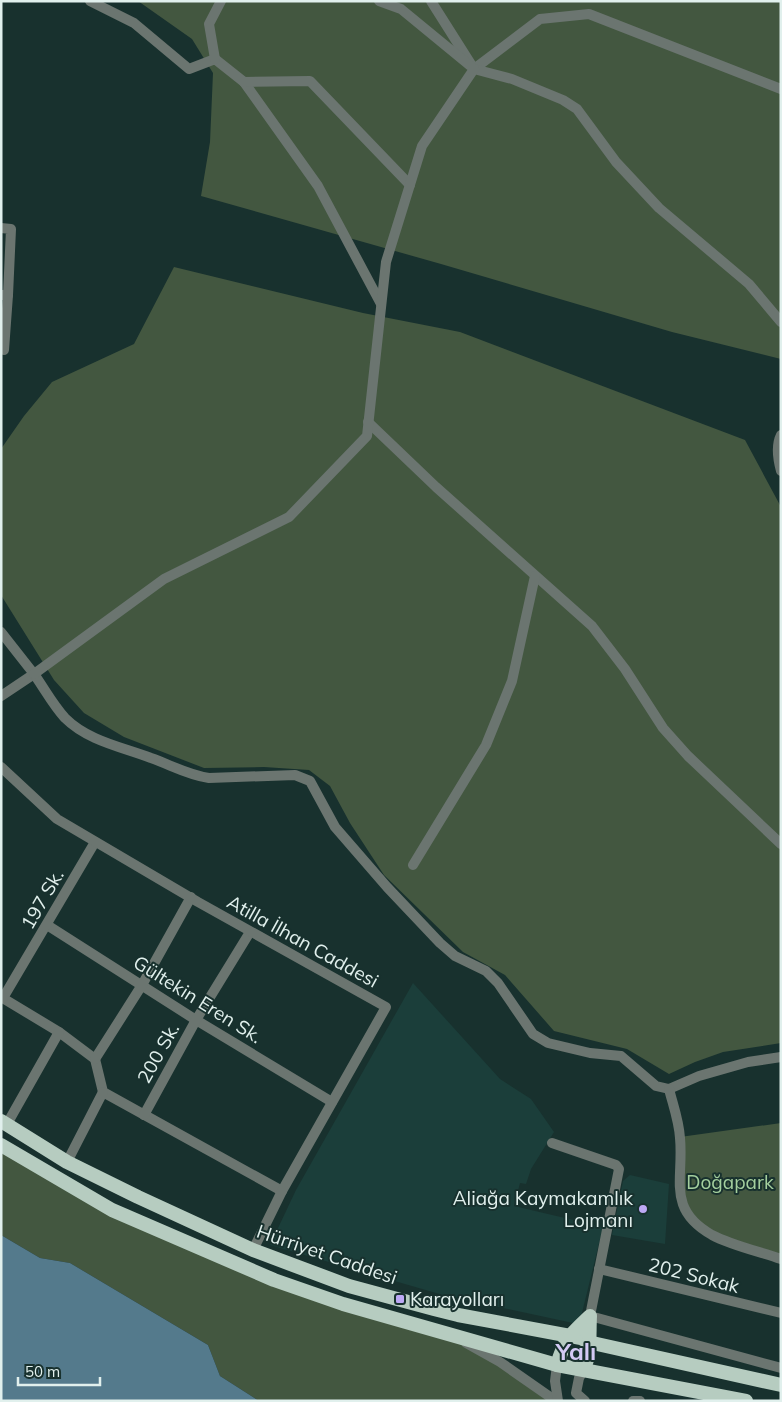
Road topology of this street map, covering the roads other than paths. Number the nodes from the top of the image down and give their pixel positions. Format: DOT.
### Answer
graph roads {
  1 [pos="90,1"];
  2 [pos="221,1"];
  3 [pos="380,1"];
  4 [pos="431,1"];
  5 [pos="215,59"];
  6 [pos="474,69"];
  7 [pos="244,82"];
  8 [pos="781,89"];
  9 [pos="410,185"];
  10 [pos="6,229"];
  11 [pos="5,295"];
  12 [pos="381,304"];
  13 [pos="777,314"];
  14 [pos="781,322"];
  15 [pos="4,350"];
  16 [pos="368,422"];
  17 [pos="781,435"];
  18 [pos="781,471"];
  19 [pos="535,576"];
  20 [pos="1,632"];
  21 [pos="34,674"];
  22 [pos="1,696"];
  23 [pos="2,771"];
  24 [pos="95,842"];
  25 [pos="781,844"];
  26 [pos="414,865"];
  27 [pos="191,896"];
  28 [pos="47,925"];
  29 [pos="250,932"];
  30 [pos="142,985"];
  31 [pos="2,998"];
  32 [pos="196,1020"];
  33 [pos="59,1032"];
  34 [pos="781,1057"];
  35 [pos="95,1059"];
  36 [pos="670,1089"];
  37 [pos="103,1092"];
  38 [pos="332,1102"];
  39 [pos="144,1116"];
  40 [pos="4,1122"];
  41 [pos="552,1143"];
  42 [pos="1,1145"];
  43 [pos="67,1162"];
  44 [pos="282,1191"];
  45 [pos="253,1250"];
  46 [pos="781,1259"];
  47 [pos="599,1269"];
  48 [pos="781,1313"];
  49 [pos="590,1316"];
  50 [pos="448,1333"];
  51 [pos="569,1336"];
  52 [pos="588,1342"];
  53 [pos="557,1364"];
  54 [pos="781,1368"];
  55 [pos="584,1369"];
  56 [pos="781,1385"];
  57 [pos="557,1401"];
  58 [pos="585,1401"];
  59 [pos="632,1401"];
  60 [pos="640,1401"];
  61 [pos="746,1401"];
  1 -- 5 [label="street"];
  2 -- 5 [label="street"];
  3 -- 6 [label="street"];
  4 -- 6 [label="street"];
  5 -- 7 [label="street"];
  6 -- 8 [label="street"];
  6 -- 9 [label="street"];
  6 -- 13 [label="street"];
  7 -- 9 [label="street"];
  7 -- 12 [label="street"];
  9 -- 12 [label="street"];
  10 -- 11 [label="street"];
  11 -- 15 [label="street"];
  12 -- 16 [label="street"];
  13 -- 14 [label="street"];
  16 -- 19 [label="street"];
  16 -- 21 [label="street"];
  17 -- 18 [label="street"];
  19 -- 25 [label="street"];
  19 -- 26 [label="street"];
  20 -- 21 [label="street"];
  21 -- 22 [label="street"];
  21 -- 36 [label="street"];
  23 -- 24 [label="street, Atilla İlhan Caddesi"];
  24 -- 27 [label="street, Atilla İlhan Caddesi"];
  24 -- 28 [label="street, 197 Sk."];
  27 -- 29 [label="street, Atilla İlhan Caddesi"];
  27 -- 30 [label="street"];
  28 -- 30 [label="street, Gültekin Eren Sk."];
  28 -- 31 [label="street, 197 Sk."];
  29 -- 32 [label="street, 200 Sk."];
  29 -- 38 [label="street, Atilla İlhan Caddesi"];
  30 -- 32 [label="street, Gültekin Eren Sk."];
  30 -- 35 [label="street"];
  31 -- 33 [label="street"];
  32 -- 38 [label="street, Gültekin Eren Sk."];
  32 -- 39 [label="street, 200 Sk."];
  33 -- 35 [label="street"];
  33 -- 40 [label="street"];
  34 -- 36 [label="street"];
  35 -- 37 [label="street"];
  36 -- 46 [label="street"];
  37 -- 39 [label="street"];
  37 -- 43 [label="street"];
  38 -- 44 [label="street, Atilla İlhan Caddesi"];
  39 -- 44 [label="street"];
  40 -- 43 [label="highway, Hürriyet Caddesi"];
  41 -- 47 [label="street"];
  42 -- 50 [label="highway, Hürriyet Caddesi"];
  43 -- 45 [label="highway, Hürriyet Caddesi"];
  44 -- 45 [label="street, Atilla İlhan Caddesi"];
  45 -- 51 [label="highway, Hürriyet Caddesi"];
  47 -- 48 [label="street, 202 Sokak"];
  47 -- 49 [label="street"];
  49 -- 51 [label="highway"];
  49 -- 52 [label="highway"];
  49 -- 54 [label="street"];
  50 -- 53 [label="highway, Hürriyet Caddesi"];
  50 -- 57 [label="street"];
  51 -- 52 [label="highway, Hürriyet Caddesi"];
  51 -- 53 [label="highway"];
  52 -- 55 [label="highway"];
  52 -- 56 [label="highway, Hürriyet Caddesi"];
  53 -- 55 [label="highway, Hürriyet Caddesi"];
  53 -- 57 [label="street"];
  55 -- 58 [label="street"];
  55 -- 61 [label="highway, Hürriyet Caddesi"];
  59 -- 60 [label="street"];
}
